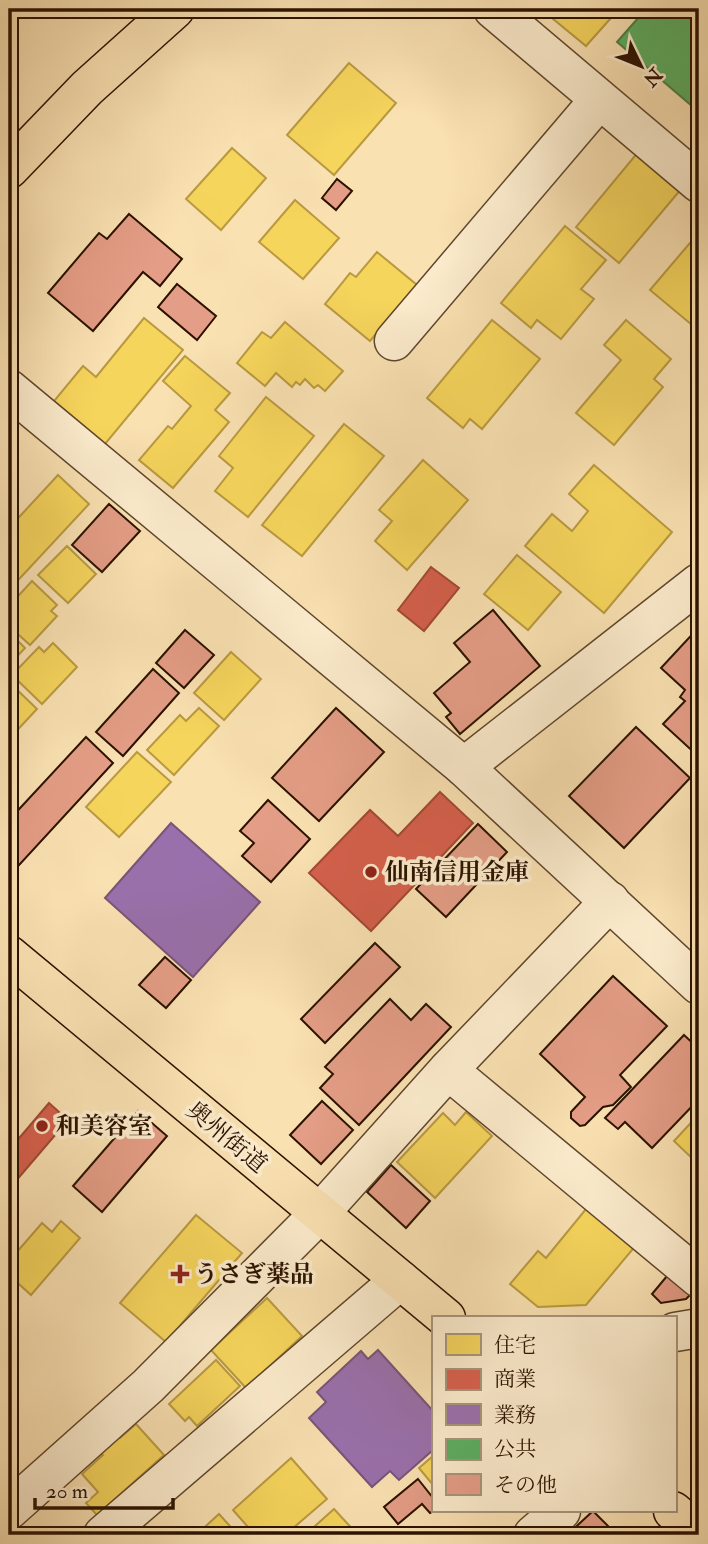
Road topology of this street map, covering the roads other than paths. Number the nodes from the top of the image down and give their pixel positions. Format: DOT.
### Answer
graph roads {
  1 [pos="175,9"];
  2 [pos="493,9"];
  3 [pos="599,100"];
  4 [pos="9,169"];
  5 [pos="699,183"];
  6 [pos="394,341"];
  7 [pos="9,389"];
  8 [pos="699,583"];
  9 [pos="464,767"];
  10 [pos="610,901"];
  11 [pos="9,955"];
  12 [pos="699,985"];
  13 [pos="448,1070"];
  14 [pos="319,1214"];
  15 [pos="699,1278"];
  16 [pos="400,1280"];
  17 [pos="444,1316"];
  18 [pos="699,1328"];
  19 [pos="676,1332"];
  20 [pos="9,1510"];
  21 [pos="560,1512"];
  22 [pos="674,1512"];
  23 [pos="699,1533"];
  24 [pos="103,1535"];
  25 [pos="533,1535"];
  1 -- 4 [label="main road"];
  2 -- 3 [label="street"];
  3 -- 5 [label="street"];
  3 -- 6 [label="street"];
  7 -- 9 [label="street"];
  8 -- 9 [label="street"];
  9 -- 10 [label="street"];
  10 -- 12 [label="street"];
  10 -- 13 [label="street"];
  11 -- 14 [label="main road, 奥州街道"];
  13 -- 14 [label="street"];
  13 -- 15 [label="street"];
  14 -- 16 [label="main road, 奥州街道"];
  14 -- 20 [label="street"];
  16 -- 17 [label="main road, 奥州街道"];
  16 -- 24 [label="street"];
  18 -- 19 [label="street"];
  21 -- 25 [label="street"];
  22 -- 23 [label="main road"];
}
